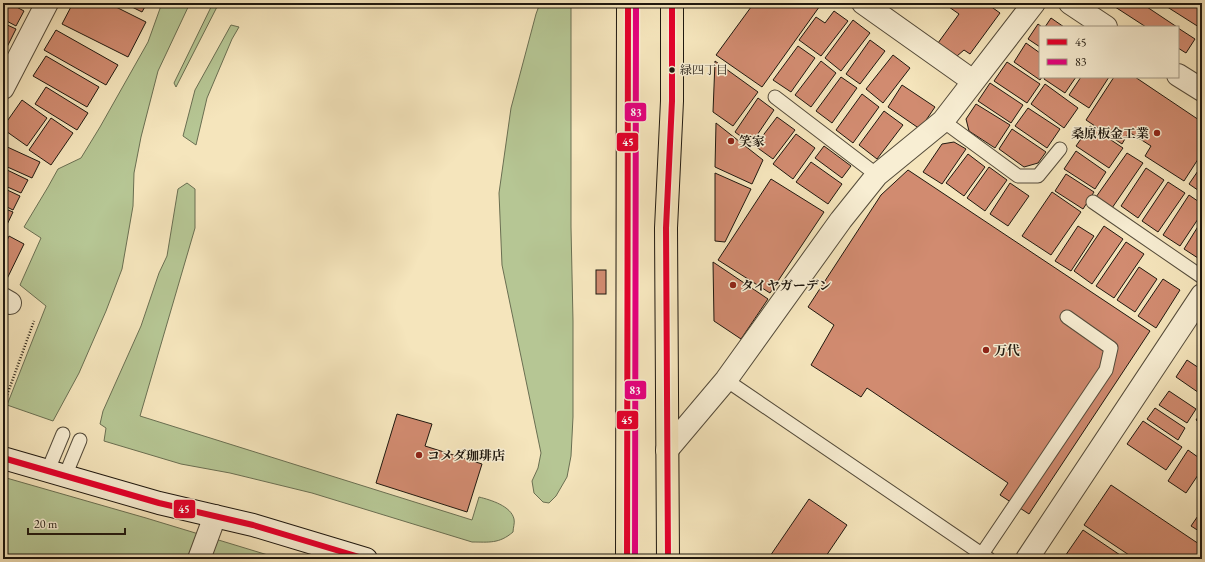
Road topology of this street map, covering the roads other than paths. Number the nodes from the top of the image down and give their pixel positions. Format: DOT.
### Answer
graph roads {
  1 [pos="47,3"];
  2 [pos="628,3"];
  3 [pos="672,3"];
  4 [pos="863,3"];
  5 [pos="1034,3"];
  6 [pos="1070,3"];
  7 [pos="1104,26"];
  8 [pos="1179,75"];
  9 [pos="973,82"];
  10 [pos="3,88"];
  11 [pos="1202,90"];
  12 [pos="775,97"];
  13 [pos="943,122"];
  14 [pos="1060,149"];
  15 [pos="877,175"];
  16 [pos="1093,202"];
  17 [pos="1202,277"];
  18 [pos="1202,295"];
  19 [pos="1067,317"];
  20 [pos="726,380"];
  21 [pos="62,434"];
  22 [pos="80,440"];
  23 [pos="667,450"];
  24 [pos="3,458"];
  25 [pos="56,473"];
  26 [pos="215,516"];
  27 [pos="985,557"];
  28 [pos="200,559"];
  29 [pos="366,559"];
  30 [pos="627,559"];
  31 [pos="668,559"];
  32 [pos="1027,559"];
  1 -- 10 [label="street"];
  2 -- 30 [label="highway"];
  3 -- 23 [label="highway"];
  4 -- 9 [label="street"];
  5 -- 9 [label="street"];
  6 -- 7 [label="street"];
  8 -- 11 [label="street"];
  9 -- 13 [label="street"];
  12 -- 15 [label="lane"];
  13 -- 14 [label="lane"];
  13 -- 15 [label="street"];
  15 -- 20 [label="street"];
  16 -- 17 [label="lane"];
  18 -- 32 [label="street"];
  19 -- 27 [label="lane"];
  20 -- 23 [label="street"];
  20 -- 27 [label="lane"];
  21 -- 25 [label="lane"];
  22 -- 25 [label="lane"];
  23 -- 31 [label="highway"];
  24 -- 25 [label="street"];
  25 -- 26 [label="street"];
  26 -- 28 [label="street"];
  26 -- 29 [label="street"];
}
